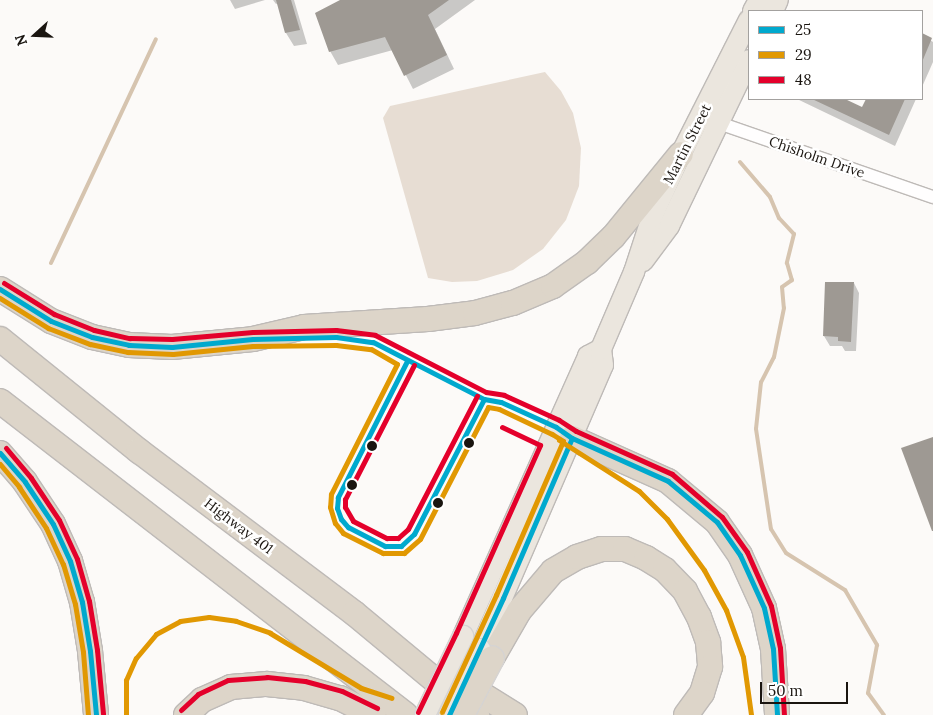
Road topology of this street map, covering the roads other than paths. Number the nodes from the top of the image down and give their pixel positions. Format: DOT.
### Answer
graph roads {
  1 [pos="748,23"];
  2 [pos="748,62"];
  3 [pos="710,120"];
  4 [pos="681,154"];
  5 [pos="933,197"];
  6 [pos="634,272"];
  7 [pos="0,289"];
  8 [pos="0,339"];
  9 [pos="601,349"];
  10 [pos="0,401"];
  11 [pos="572,438"];
  12 [pos="0,453"];
  13 [pos="354,613"];
  14 [pos="486,654"];
  15 [pos="96,715"];
  16 [pos="186,715"];
  17 [pos="374,715"];
  18 [pos="406,715"];
  19 [pos="425,715"];
  20 [pos="449,715"];
  21 [pos="462,715"];
  22 [pos="477,715"];
  23 [pos="515,715"];
  24 [pos="686,715"];
  25 [pos="777,715"];
  1 -- 3 [label="main road, Martin Street"];
  2 -- 3 [label="main road, Martin Street"];
  3 -- 4 [label="main road, Martin Street"];
  3 -- 5 [label="street, Chisholm Drive"];
  3 -- 6 [label="main road, Martin Street"];
  4 -- 6 [label="main road, Martin Street"];
  4 -- 7 [label="highway"];
  6 -- 9 [label="main road, Martin Street"];
  8 -- 13 [label="highway, Highway 401"];
  9 -- 11 [label="main road, Martin Street"];
  9 -- 19 [label="main road, Martin Street, bridge"];
  10 -- 18 [label="highway"];
  11 -- 14 [label="main road, Martin Street"];
  11 -- 25 [label="highway"];
  12 -- 15 [label="highway"];
  13 -- 22 [label="highway, Highway 401"];
  13 -- 23 [label="highway"];
  14 -- 20 [label="main road, Martin Street, bridge"];
  14 -- 21 [label="highway, bridge"];
  14 -- 24 [label="highway"];
  16 -- 17 [label="highway"];
}
